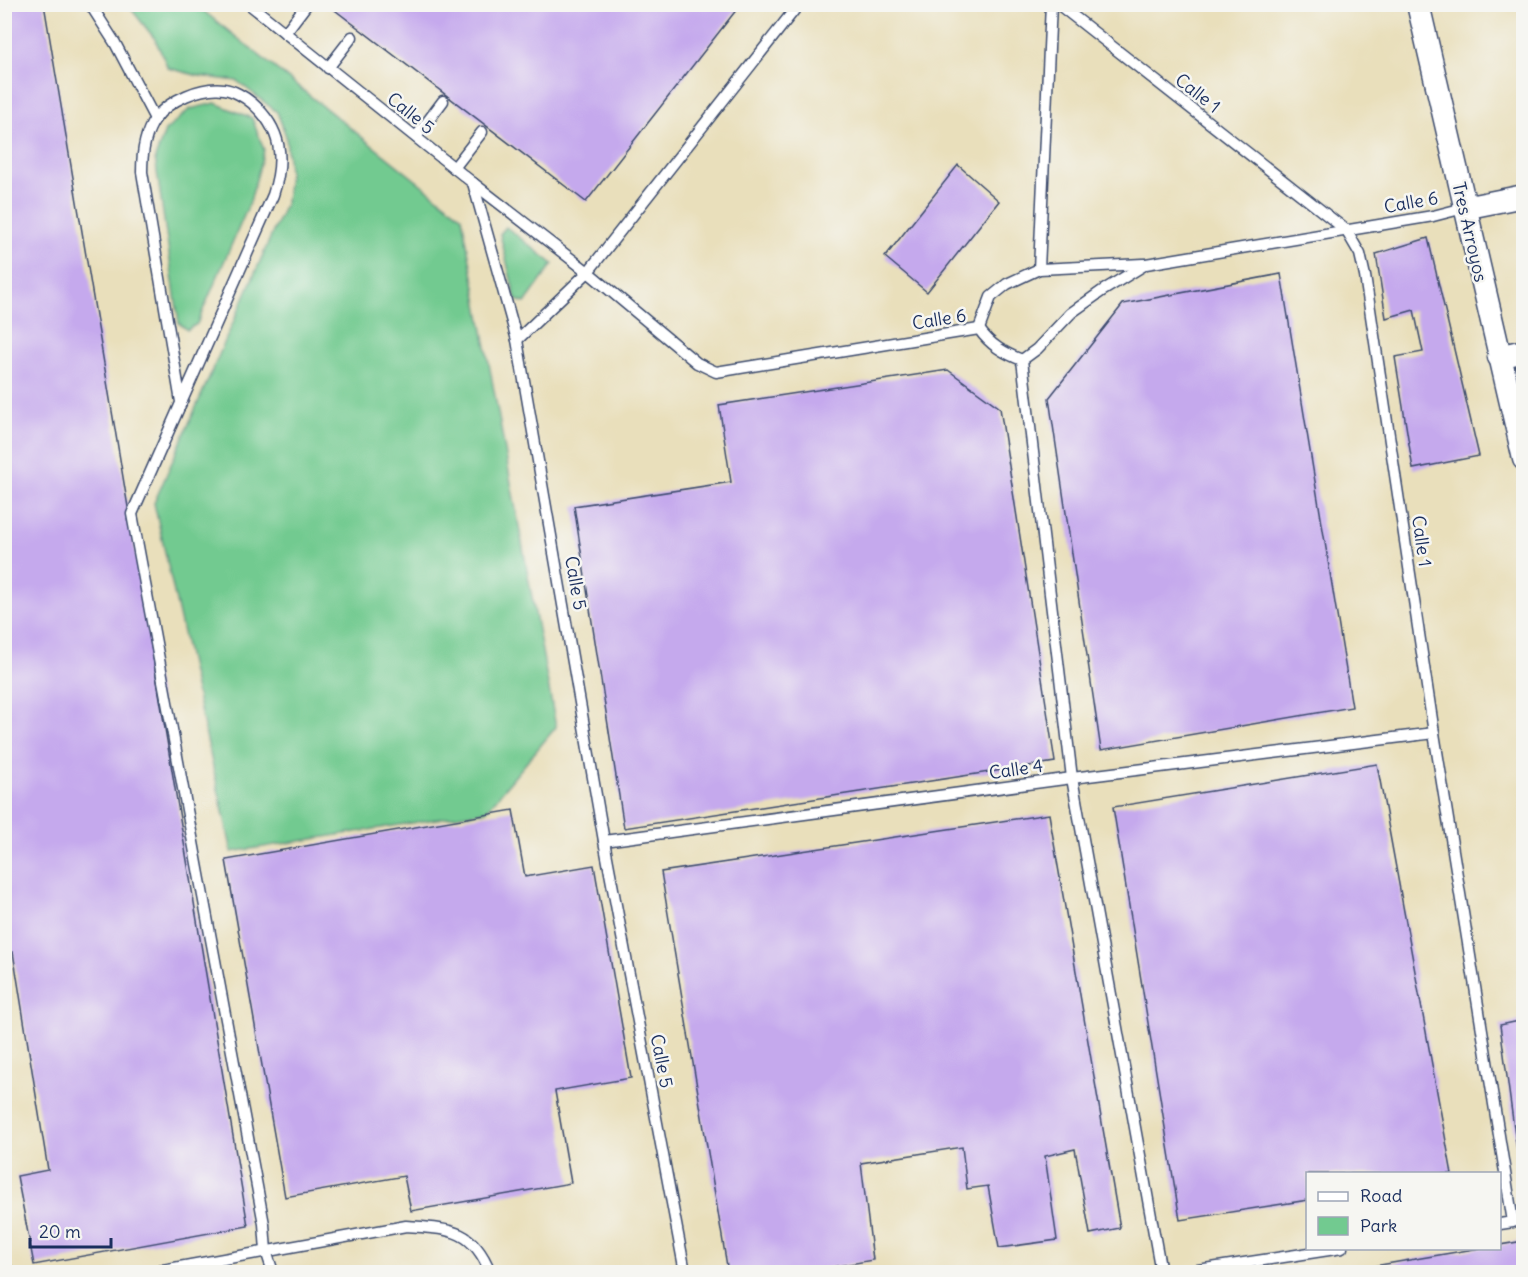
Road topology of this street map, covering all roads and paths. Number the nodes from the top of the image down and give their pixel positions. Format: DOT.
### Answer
graph roads {
  1 [pos="90,4"];
  2 [pos="249,4"];
  3 [pos="307,4"];
  4 [pos="799,4"];
  5 [pos="1051,4"];
  6 [pos="1058,4"];
  7 [pos="1418,4"];
  8 [pos="285,33"];
  9 [pos="352,37"];
  10 [pos="328,68"];
  11 [pos="443,101"];
  12 [pos="155,119"];
  13 [pos="482,132"];
  14 [pos="416,137"];
  15 [pos="454,168"];
  16 [pos="473,183"];
  17 [pos="1524,196"];
  18 [pos="1464,208"];
  19 [pos="1346,230"];
  20 [pos="1146,264"];
  21 [pos="1039,269"];
  22 [pos="588,272"];
  23 [pos="979,329"];
  24 [pos="517,340"];
  25 [pos="1524,351"];
  26 [pos="1499,357"];
  27 [pos="1022,360"];
  28 [pos="181,402"];
  29 [pos="1524,459"];
  30 [pos="1434,733"];
  31 [pos="1072,778"];
  32 [pos="604,841"];
  33 [pos="1501,1224"];
  34 [pos="1329,1250"];
  35 [pos="266,1251"];
  36 [pos="4,1262"];
  37 [pos="8,1272"];
  38 [pos="152,1272"];
  39 [pos="273,1272"];
  40 [pos="490,1272"];
  41 [pos="685,1272"];
  42 [pos="1161,1272"];
  43 [pos="1185,1272"];
  1 -- 12 [label="lane"];
  2 -- 8 [label="lane, Calle 5"];
  3 -- 8 [label="lane"];
  4 -- 22 [label="lane"];
  5 -- 21 [label="lane"];
  6 -- 19 [label="lane, Calle 1"];
  7 -- 18 [label="street, Tres Arroyos"];
  8 -- 10 [label="lane, Calle 5"];
  9 -- 10 [label="lane"];
  10 -- 14 [label="lane, Calle 5"];
  11 -- 14 [label="lane"];
  12 -- 28 [label="lane"];
  12 -- 28 [label="lane"];
  13 -- 15 [label="lane"];
  14 -- 15 [label="lane, Calle 5"];
  15 -- 16 [label="lane, Calle 5"];
  16 -- 22 [label="lane, Calle 6"];
  16 -- 24 [label="lane, Calle 5"];
  17 -- 18 [label="street"];
  18 -- 19 [label="lane, Calle 6"];
  18 -- 26 [label="street, Tres Arroyos"];
  19 -- 20 [label="lane, Calle 6"];
  19 -- 30 [label="lane, Calle 1"];
  20 -- 21 [label="lane"];
  20 -- 27 [label="lane, Calle 6"];
  21 -- 23 [label="lane"];
  22 -- 23 [label="lane, Calle 6"];
  22 -- 24 [label="lane"];
  23 -- 27 [label="lane, Calle 6"];
  24 -- 32 [label="lane, Calle 5"];
  25 -- 26 [label="street"];
  26 -- 29 [label="street, Tres Arroyos"];
  27 -- 31 [label="lane"];
  28 -- 35 [label="lane"];
  30 -- 31 [label="lane, Calle 4"];
  30 -- 33 [label="lane, Calle 1"];
  31 -- 32 [label="lane, Calle 4"];
  31 -- 42 [label="lane"];
  32 -- 41 [label="lane, Calle 5"];
  34 -- 43 [label="lane"];
  35 -- 38 [label="lane"];
  35 -- 39 [label="lane"];
  35 -- 40 [label="lane"];
  36 -- 37 [label="lane"];
}
